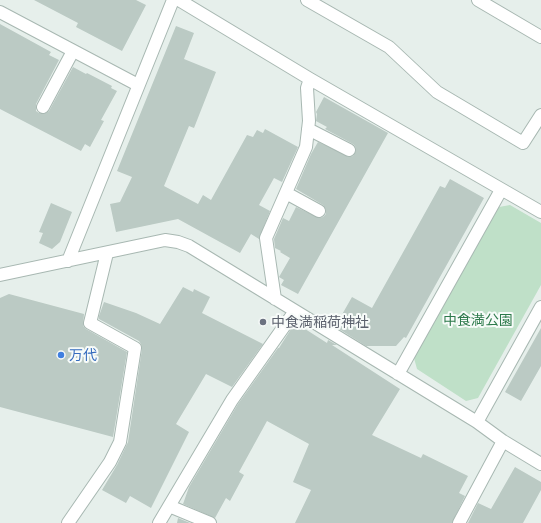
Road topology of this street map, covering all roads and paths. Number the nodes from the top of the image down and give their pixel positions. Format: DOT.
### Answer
graph roads {
  1 [pos="173,0"];
  2 [pos="178,0"];
  3 [pos="307,0"];
  4 [pos="478,0"];
  5 [pos="0,12"];
  6 [pos="541,37"];
  7 [pos="73,51"];
  8 [pos="310,78"];
  9 [pos="138,85"];
  10 [pos="43,108"];
  11 [pos="541,115"];
  12 [pos="308,129"];
  13 [pos="349,150"];
  14 [pos="501,190"];
  15 [pos="286,193"];
  16 [pos="319,211"];
  17 [pos="541,212"];
  18 [pos="107,253"];
  19 [pos="68,261"];
  20 [pos="0,275"];
  21 [pos="275,299"];
  22 [pos="541,307"];
  23 [pos="295,311"];
  24 [pos="398,374"];
  25 [pos="477,422"];
  26 [pos="503,441"];
  27 [pos="541,464"];
  28 [pos="169,506"];
  29 [pos="68,523"];
  30 [pos="159,523"];
  31 [pos="210,523"];
  32 [pos="459,523"];
  1 -- 9 [label="street"];
  2 -- 8 [label="street"];
  3 -- 11 [label="street"];
  4 -- 6 [label="street"];
  5 -- 7 [label="street"];
  7 -- 9 [label="street"];
  7 -- 10 [label="street"];
  8 -- 12 [label="street"];
  8 -- 14 [label="street"];
  9 -- 19 [label="street"];
  12 -- 13 [label="street"];
  12 -- 15 [label="street"];
  14 -- 17 [label="street"];
  14 -- 24 [label="street"];
  15 -- 16 [label="street"];
  15 -- 21 [label="street"];
  18 -- 19 [label="street"];
  18 -- 21 [label="street"];
  18 -- 29 [label="street"];
  19 -- 20 [label="street"];
  21 -- 23 [label="street"];
  22 -- 25 [label="street"];
  23 -- 24 [label="street"];
  23 -- 28 [label="street"];
  24 -- 25 [label="street"];
  25 -- 26 [label="street"];
  26 -- 27 [label="street"];
  26 -- 32 [label="street"];
  28 -- 30 [label="street"];
  28 -- 31 [label="street"];
}
